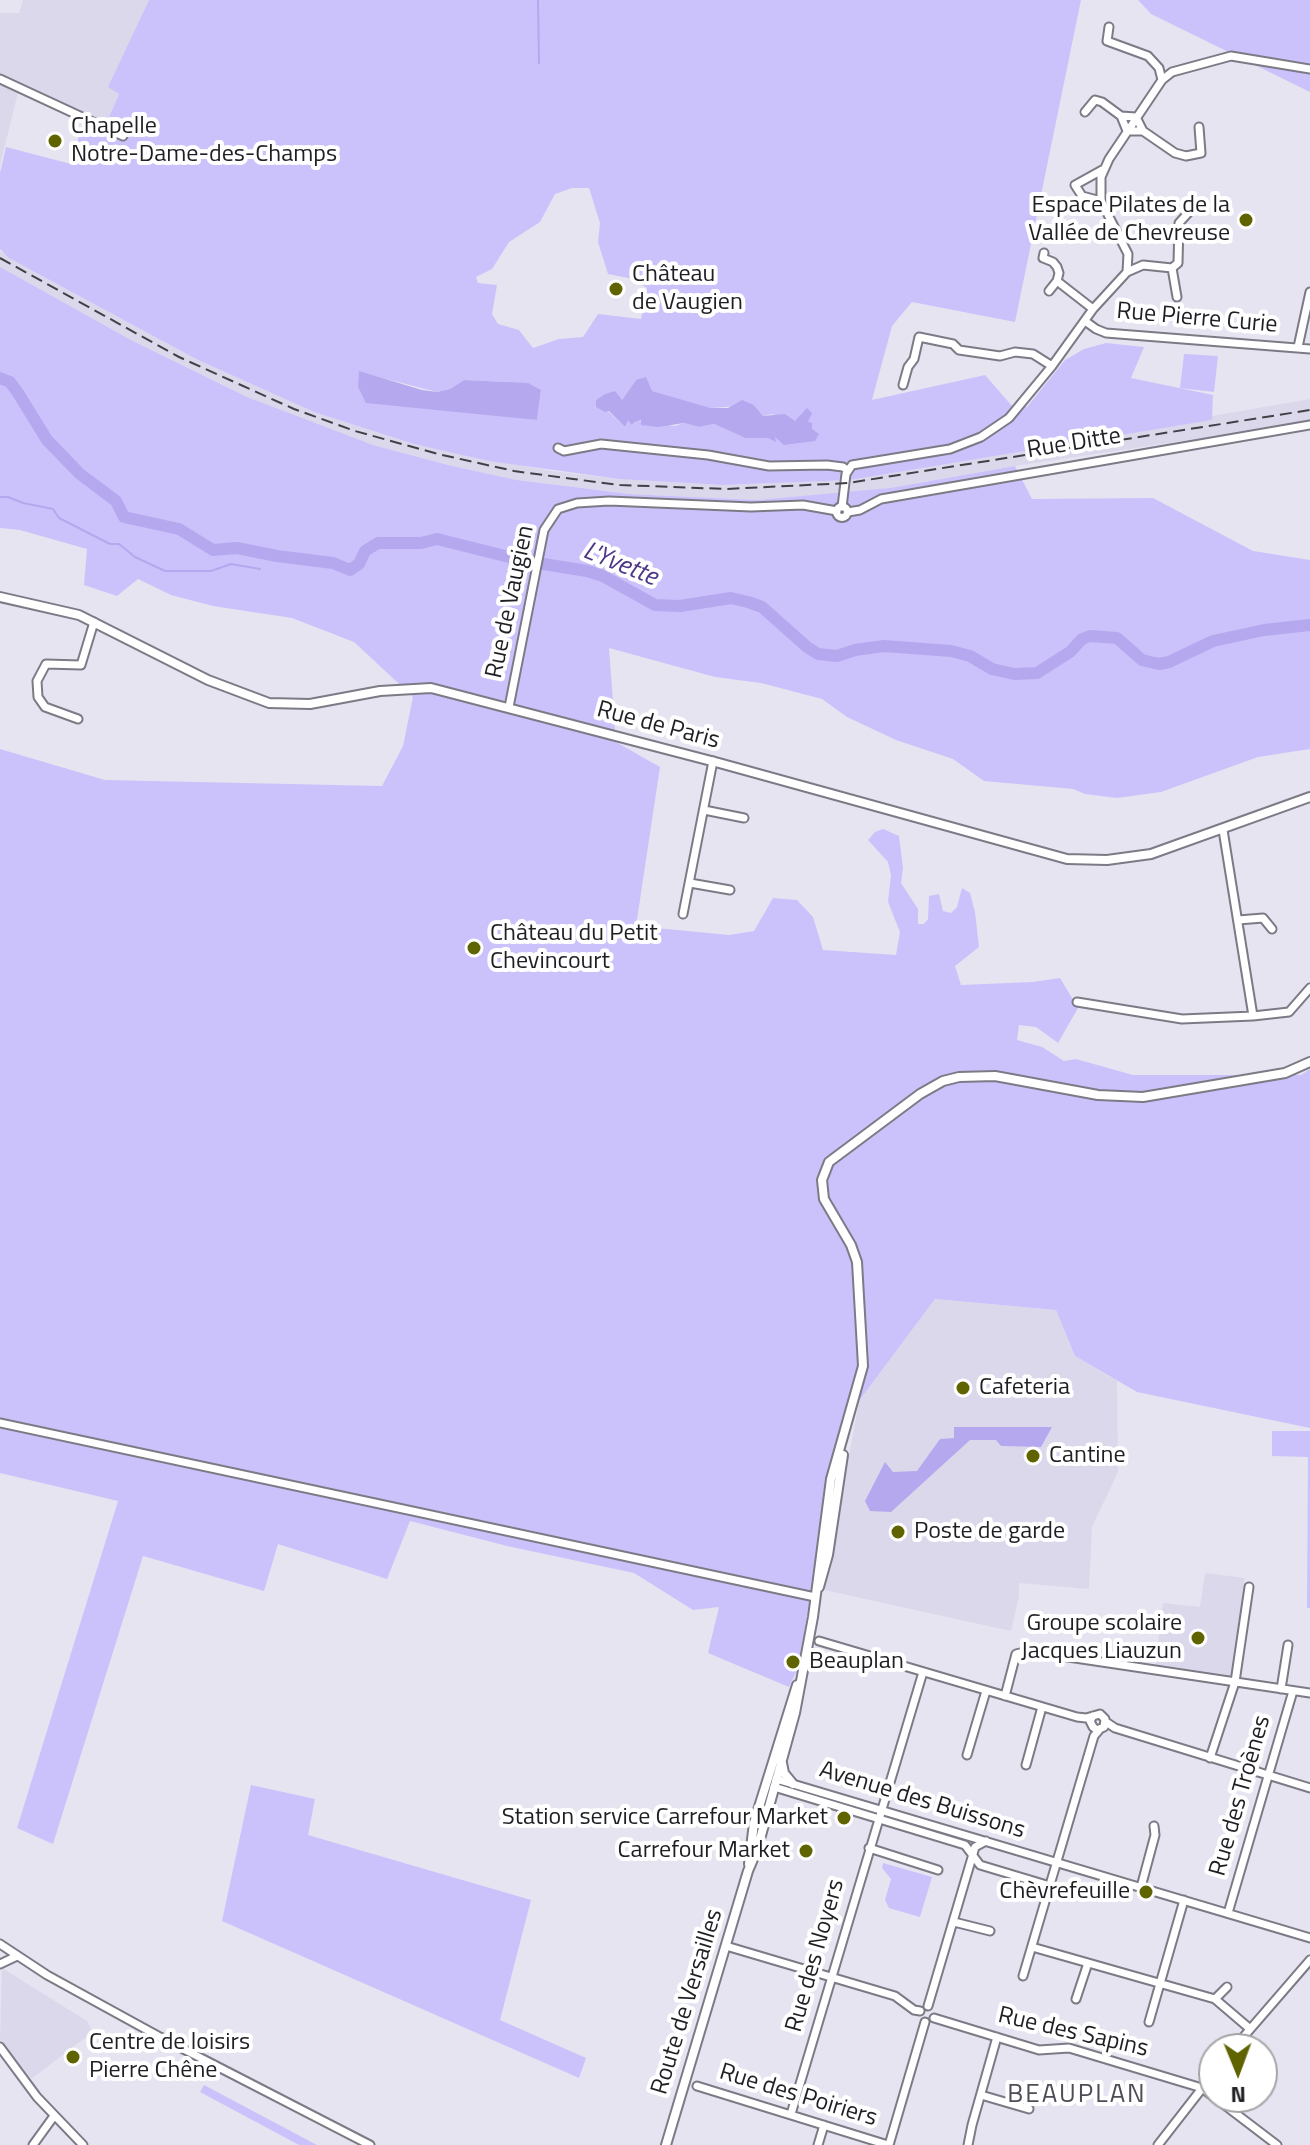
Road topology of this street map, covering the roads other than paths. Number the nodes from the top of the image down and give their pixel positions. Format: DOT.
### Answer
graph roads {
  1 [pos="1109,27"];
  2 [pos="1310,69"];
  3 [pos="1160,74"];
  4 [pos="0,79"];
  5 [pos="1085,112"];
  6 [pos="1121,116"];
  7 [pos="1136,117"];
  8 [pos="1199,127"];
  9 [pos="1127,131"];
  10 [pos="1143,131"];
  11 [pos="123,136"];
  12 [pos="1102,170"];
  13 [pos="1101,201"];
  14 [pos="1189,212"];
  15 [pos="1044,253"];
  16 [pos="1128,254"];
  17 [pos="1143,265"];
  18 [pos="1172,268"];
  19 [pos="1127,272"];
  20 [pos="1057,281"];
  21 [pos="1049,291"];
  22 [pos="1177,297"];
  23 [pos="1310,297"];
  24 [pos="1093,309"];
  25 [pos="1085,321"];
  26 [pos="1298,347"];
  27 [pos="1310,349"];
  28 [pos="1052,366"];
  29 [pos="903,385"];
  30 [pos="1310,425"];
  31 [pos="558,448"];
  32 [pos="847,470"];
  33 [pos="558,509"];
  34 [pos="842,510"];
  35 [pos="0,597"];
  36 [pos="94,622"];
  37 [pos="509,707"];
  38 [pos="78,719"];
  39 [pos="713,761"];
  40 [pos="1310,797"];
  41 [pos="704,810"];
  42 [pos="744,818"];
  43 [pos="1223,830"];
  44 [pos="690,883"];
  45 [pos="730,890"];
  46 [pos="683,914"];
  47 [pos="1238,920"];
  48 [pos="1272,929"];
  49 [pos="1310,988"];
  50 [pos="1077,1002"];
  51 [pos="1253,1016"];
  52 [pos="1310,1062"];
  53 [pos="0,1423"];
  54 [pos="1249,1587"];
  55 [pos="815,1597"];
  56 [pos="819,1641"];
  57 [pos="1288,1645"];
  58 [pos="923,1672"];
  59 [pos="802,1673"];
  60 [pos="1235,1682"];
  61 [pos="1281,1689"];
  62 [pos="986,1691"];
  63 [pos="1293,1691"];
  64 [pos="1310,1693"];
  65 [pos="1005,1696"];
  66 [pos="1042,1707"];
  67 [pos="1093,1716"];
  68 [pos="1077,1717"];
  69 [pos="1098,1728"];
  70 [pos="967,1755"];
  71 [pos="1210,1758"];
  72 [pos="781,1762"];
  73 [pos="1026,1765"];
  74 [pos="1269,1775"];
  75 [pos="772,1782"];
  76 [pos="793,1784"];
  77 [pos="1310,1788"];
  78 [pos="880,1810"];
  79 [pos="878,1819"];
  80 [pos="1154,1826"];
  81 [pos="986,1841"];
  82 [pos="869,1848"];
  83 [pos="973,1854"];
  84 [pos="1056,1862"];
  85 [pos="938,1870"];
  86 [pos="1050,1886"];
  87 [pos="1141,1887"];
  88 [pos="1184,1900"];
  89 [pos="1228,1913"];
  90 [pos="954,1922"];
  91 [pos="990,1931"];
  92 [pos="1310,1938"];
  93 [pos="726,1946"];
  94 [pos="1032,1947"];
  95 [pos="2,1949"];
  96 [pos="17,1956"];
  97 [pos="1310,1960"];
  98 [pos="1088,1963"];
  99 [pos="0,1964"];
  100 [pos="1023,1976"];
  101 [pos="831,1977"];
  102 [pos="1159,1984"];
  103 [pos="1227,1987"];
  104 [pos="1076,1999"];
  105 [pos="1215,1999"];
  106 [pos="928,2006"];
  107 [pos="920,2011"];
  108 [pos="934,2018"];
  109 [pos="925,2022"];
  110 [pos="1149,2022"];
  111 [pos="1249,2028"];
  112 [pos="1245,2033"];
  113 [pos="997,2037"];
  114 [pos="0,2047"];
  115 [pos="697,2086"];
  116 [pos="1198,2087"];
  117 [pos="1198,2093"];
  118 [pos="981,2095"];
  119 [pos="1029,2109"];
  120 [pos="1235,2113"];
  121 [pos="791,2114"];
  122 [pos="54,2116"];
  123 [pos="824,2125"];
  124 [pos="33,2145"];
  125 [pos="83,2145"];
  126 [pos="370,2145"];
  127 [pos="666,2145"];
  128 [pos="818,2145"];
  129 [pos="888,2145"];
  130 [pos="968,2145"];
  131 [pos="1158,2145"];
  132 [pos="1277,2145"];
  1 -- 3 [label="street"];
  2 -- 3 [label="street"];
  3 -- 7 [label="street"];
  4 -- 11 [label="street"];
  5 -- 6 [label="street"];
  6 -- 7 [label="street"];
  6 -- 9 [label="street"];
  7 -- 9 [label="street"];
  7 -- 10 [label="street"];
  8 -- 10 [label="street"];
  9 -- 10 [label="street"];
  9 -- 12 [label="street"];
  12 -- 13 [label="street"];
  12 -- 13 [label="street"];
  13 -- 16 [label="street"];
  14 -- 18 [label="street"];
  15 -- 20 [label="street"];
  16 -- 17 [label="street"];
  16 -- 19 [label="street"];
  17 -- 18 [label="street"];
  17 -- 19 [label="street"];
  18 -- 22 [label="street"];
  19 -- 24 [label="street"];
  20 -- 21 [label="street"];
  20 -- 24 [label="street"];
  23 -- 26 [label="street"];
  24 -- 25 [label="street"];
  25 -- 26 [label="street, Rue Pierre Curie"];
  25 -- 28 [label="street"];
  26 -- 27 [label="street, Rue Pierre Curie"];
  28 -- 29 [label="street"];
  28 -- 32 [label="street"];
  30 -- 34 [label="street, Rue Ditte"];
  31 -- 32 [label="street"];
  32 -- 34 [label="street"];
  33 -- 34 [label="street, Rue Ditte"];
  33 -- 37 [label="street, Rue de Vaugien"];
  35 -- 36 [label="main road, Rue de Paris"];
  36 -- 37 [label="main road, Rue de Paris"];
  36 -- 38 [label="street"];
  37 -- 39 [label="main road, Rue de Paris"];
  39 -- 41 [label="street"];
  39 -- 43 [label="main road, Rue de Paris"];
  40 -- 43 [label="main road, Rue de Paris"];
  41 -- 42 [label="street"];
  41 -- 44 [label="street"];
  43 -- 47 [label="street"];
  44 -- 45 [label="street"];
  44 -- 46 [label="street"];
  47 -- 48 [label="street"];
  47 -- 51 [label="street"];
  49 -- 51 [label="street"];
  50 -- 51 [label="street"];
  52 -- 55 [label="main road, Route de Versailles"];
  53 -- 55 [label="street"];
  54 -- 60 [label="street"];
  55 -- 59 [label="main road, Route de Versailles"];
  56 -- 58 [label="street"];
  57 -- 61 [label="street"];
  58 -- 62 [label="street"];
  58 -- 78 [label="street, Rue des Noyers"];
  59 -- 72 [label="main road, Route de Versailles"];
  59 -- 75 [label="main road, Route de Versailles"];
  60 -- 61 [label="street"];
  60 -- 65 [label="street"];
  60 -- 71 [label="street"];
  61 -- 63 [label="street"];
  62 -- 65 [label="street"];
  62 -- 70 [label="street"];
  63 -- 64 [label="street"];
  63 -- 74 [label="street, Rue des Troènes"];
  65 -- 66 [label="street"];
  66 -- 68 [label="street"];
  66 -- 73 [label="street"];
  67 -- 68 [label="street"];
  67 -- 69 [label="street"];
  67 -- 69 [label="street"];
  68 -- 69 [label="street"];
  69 -- 71 [label="street"];
  69 -- 84 [label="street"];
  71 -- 74 [label="street"];
  72 -- 75 [label="main road, Route de Versailles"];
  72 -- 76 [label="main road"];
  74 -- 77 [label="street"];
  74 -- 89 [label="street, Rue des Troènes"];
  75 -- 76 [label="street, Avenue des Buissons"];
  75 -- 79 [label="street, Avenue des Buissons"];
  75 -- 93 [label="main road, Route de Versailles"];
  76 -- 78 [label="street, Avenue des Buissons"];
  78 -- 79 [label="street, Rue des Noyers"];
  78 -- 81 [label="street, Avenue des Buissons"];
  79 -- 82 [label="street, Rue des Noyers"];
  79 -- 83 [label="street, Avenue des Buissons"];
  80 -- 87 [label="street"];
  81 -- 83 [label="street"];
  81 -- 84 [label="street, Avenue des Buissons"];
  82 -- 85 [label="street"];
  82 -- 101 [label="street, Rue des Noyers"];
  83 -- 86 [label="street, Avenue des Buissons"];
  83 -- 90 [label="street"];
  84 -- 86 [label="street"];
  84 -- 87 [label="street, Avenue des Buissons"];
  86 -- 94 [label="street"];
  87 -- 88 [label="street, Avenue des Buissons"];
  88 -- 89 [label="street, Avenue des Buissons"];
  88 -- 102 [label="street"];
  89 -- 92 [label="street, Avenue des Buissons"];
  90 -- 91 [label="street"];
  90 -- 106 [label="street"];
  93 -- 101 [label="street"];
  93 -- 127 [label="main road, Route de Versailles"];
  94 -- 98 [label="street"];
  94 -- 100 [label="street"];
  95 -- 96 [label="street"];
  96 -- 99 [label="street"];
  96 -- 126 [label="street"];
  97 -- 111 [label="street"];
  98 -- 102 [label="street"];
  98 -- 104 [label="street"];
  101 -- 107 [label="street"];
  101 -- 121 [label="street, Rue des Noyers"];
  102 -- 105 [label="street"];
  102 -- 110 [label="street"];
  103 -- 105 [label="street"];
  105 -- 111 [label="street"];
  106 -- 107 [label="street"];
  106 -- 108 [label="street"];
  107 -- 109 [label="street"];
  108 -- 109 [label="street"];
  108 -- 113 [label="street, Rue des Sapins"];
  109 -- 129 [label="street"];
  111 -- 112 [label="street"];
  113 -- 116 [label="street, Rue des Sapins"];
  113 -- 118 [label="street"];
  114 -- 122 [label="street"];
  115 -- 121 [label="street, Rue des Poiriers"];
  117 -- 131 [label="street"];
  118 -- 119 [label="street"];
  118 -- 130 [label="street"];
  120 -- 132 [label="street"];
  121 -- 123 [label="street, Rue des Poiriers"];
  122 -- 124 [label="street"];
  122 -- 125 [label="street"];
  123 -- 128 [label="street"];
  123 -- 129 [label="street, Rue des Poiriers"];
}
